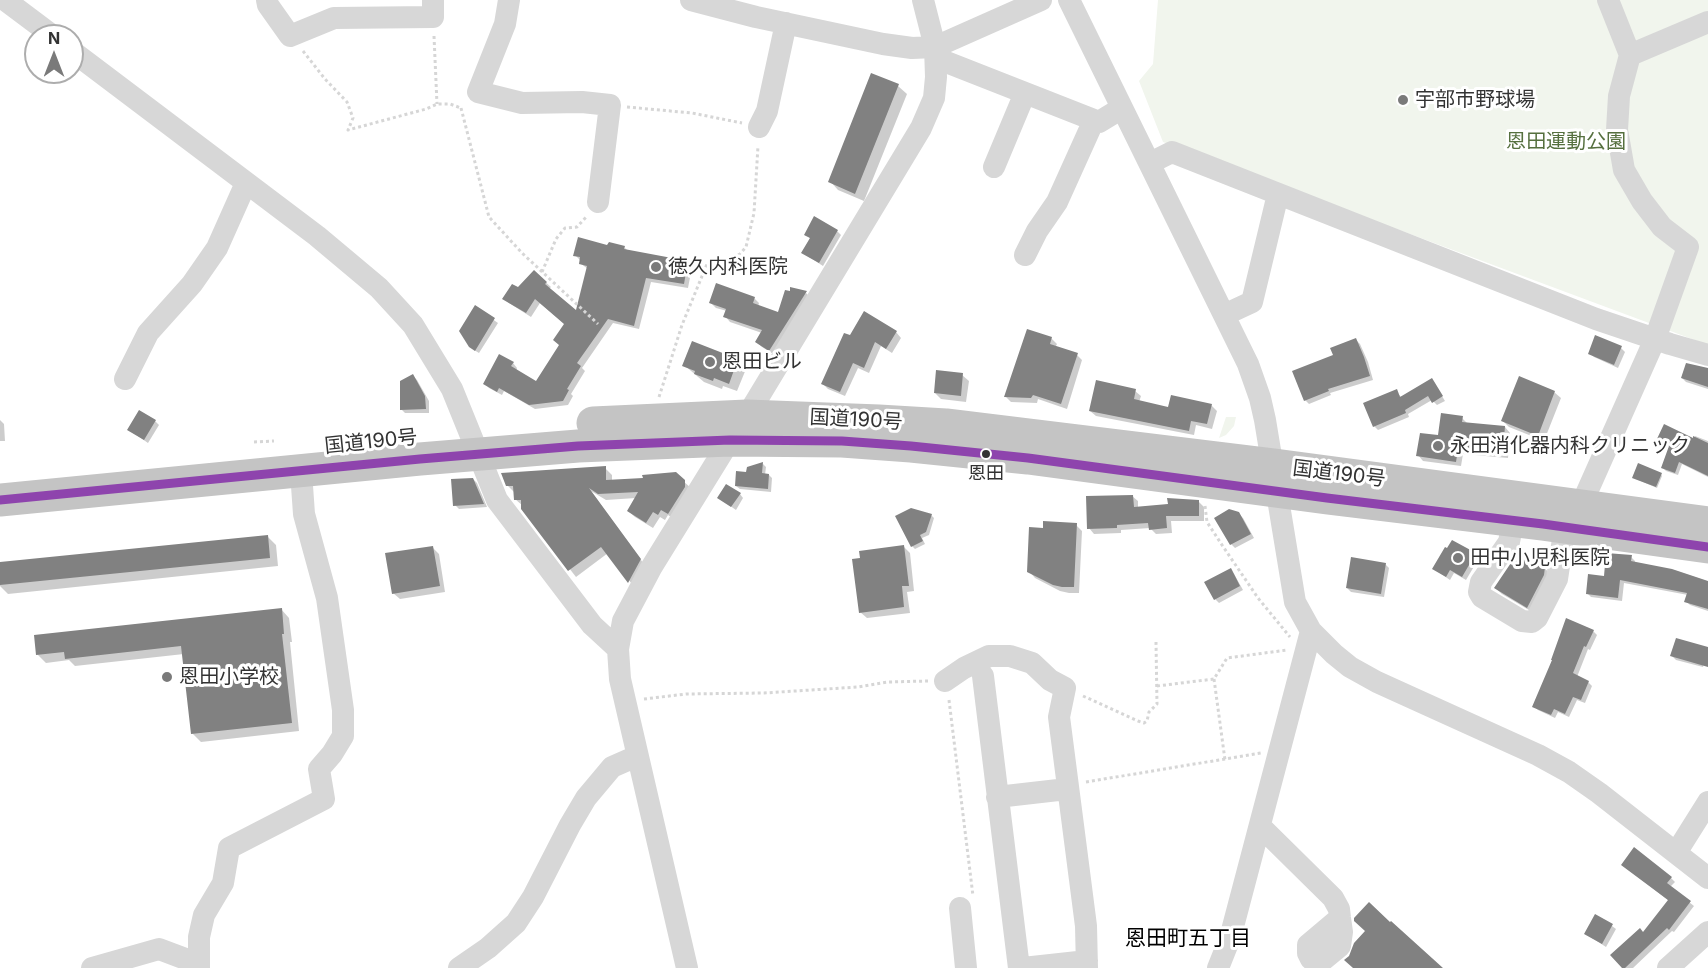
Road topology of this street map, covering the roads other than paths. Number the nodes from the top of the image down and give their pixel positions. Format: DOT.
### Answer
graph roads {
  1 [pos="5,0"];
  2 [pos="267,0"];
  3 [pos="509,0"];
  4 [pos="691,0"];
  5 [pos="923,0"];
  6 [pos="1041,0"];
  7 [pos="1069,0"];
  8 [pos="1608,0"];
  9 [pos="433,8"];
  10 [pos="333,9"];
  11 [pos="758,9"];
  12 [pos="1708,22"];
  13 [pos="786,23"];
  14 [pos="37,24"];
  15 [pos="935,52"];
  16 [pos="1630,55"];
  17 [pos="84,60"];
  18 [pos="1025,93"];
  19 [pos="1122,108"];
  20 [pos="1094,120"];
  21 [pos="759,127"];
  22 [pos="1150,163"];
  23 [pos="994,167"];
  24 [pos="246,183"];
  25 [pos="1278,194"];
  26 [pos="598,202"];
  27 [pos="1025,255"];
  28 [pos="1224,315"];
  29 [pos="1655,339"];
  30 [pos="1708,355"];
  31 [pos="125,379"];
  32 [pos="739,428"];
  33 [pos="473,443"];
  34 [pos="301,472"];
  35 [pos="0,478"];
  36 [pos="1276,478"];
  37 [pos="0,500"];
  38 [pos="1576,517"];
  39 [pos="1513,521"];
  40 [pos="1708,523"];
  41 [pos="1708,547"];
  42 [pos="1309,639"];
  43 [pos="618,649"];
  44 [pos="983,676"];
  45 [pos="945,681"];
  46 [pos="637,756"];
  47 [pos="1067,787"];
  48 [pos="997,796"];
  49 [pos="1708,802"];
  50 [pos="1260,826"];
  51 [pos="1676,853"];
  52 [pos="1708,878"];
  53 [pos="967,903"];
  54 [pos="1340,918"];
  55 [pos="1708,932"];
  56 [pos="1087,964"];
  57 [pos="199,966"];
  58 [pos="92,968"];
  59 [pos="459,968"];
  60 [pos="687,968"];
  61 [pos="966,968"];
  62 [pos="1021,968"];
  63 [pos="1218,968"];
  64 [pos="1668,968"];
  1 -- 14 [label="street"];
  2 -- 10 [label="street"];
  3 -- 26 [label="street"];
  4 -- 11 [label="street"];
  5 -- 15 [label="street"];
  6 -- 15 [label="street"];
  7 -- 19 [label="street"];
  8 -- 16 [label="street"];
  9 -- 10 [label="street"];
  11 -- 13 [label="street"];
  12 -- 16 [label="street"];
  13 -- 15 [label="street"];
  13 -- 21 [label="street"];
  15 -- 18 [label="street"];
  15 -- 32 [label="street"];
  16 -- 29 [label="street"];
  17 -- 24 [label="street"];
  18 -- 20 [label="street"];
  18 -- 23 [label="street"];
  19 -- 20 [label="street"];
  19 -- 22 [label="street"];
  20 -- 27 [label="street"];
  22 -- 25 [label="street"];
  22 -- 28 [label="street"];
  24 -- 31 [label="street"];
  24 -- 33 [label="street"];
  25 -- 28 [label="street"];
  25 -- 29 [label="street"];
  28 -- 36 [label="street"];
  29 -- 30 [label="street"];
  29 -- 38 [label="street"];
  32 -- 33 [label="highway, 国道190号"];
  32 -- 36 [label="highway, 国道190号"];
  32 -- 36 [label="highway, 国道190号"];
  32 -- 43 [label="street"];
  33 -- 34 [label="highway, 国道190号"];
  33 -- 35 [label="highway, 国道190号"];
  33 -- 43 [label="street"];
  34 -- 37 [label="highway, 国道190号"];
  34 -- 57 [label="street"];
  36 -- 38 [label="highway, 国道190号"];
  36 -- 39 [label="highway, 国道190号"];
  36 -- 42 [label="street"];
  38 -- 39 [label="highway, 国道190号"];
  38 -- 39 [label="street"];
  38 -- 40 [label="highway, 国道190号"];
  38 -- 41 [label="highway, 国道190号"];
  42 -- 50 [label="street"];
  42 -- 51 [label="street"];
  43 -- 46 [label="street"];
  44 -- 48 [label="street"];
  45 -- 47 [label="street"];
  46 -- 59 [label="street"];
  46 -- 60 [label="street"];
  47 -- 48 [label="street"];
  47 -- 56 [label="street"];
  48 -- 62 [label="street"];
  49 -- 51 [label="street"];
  50 -- 54 [label="street"];
  50 -- 63 [label="street"];
  51 -- 52 [label="street"];
  53 -- 61 [label="street"];
  55 -- 64 [label="street"];
  56 -- 62 [label="street"];
  57 -- 58 [label="street"];
}
